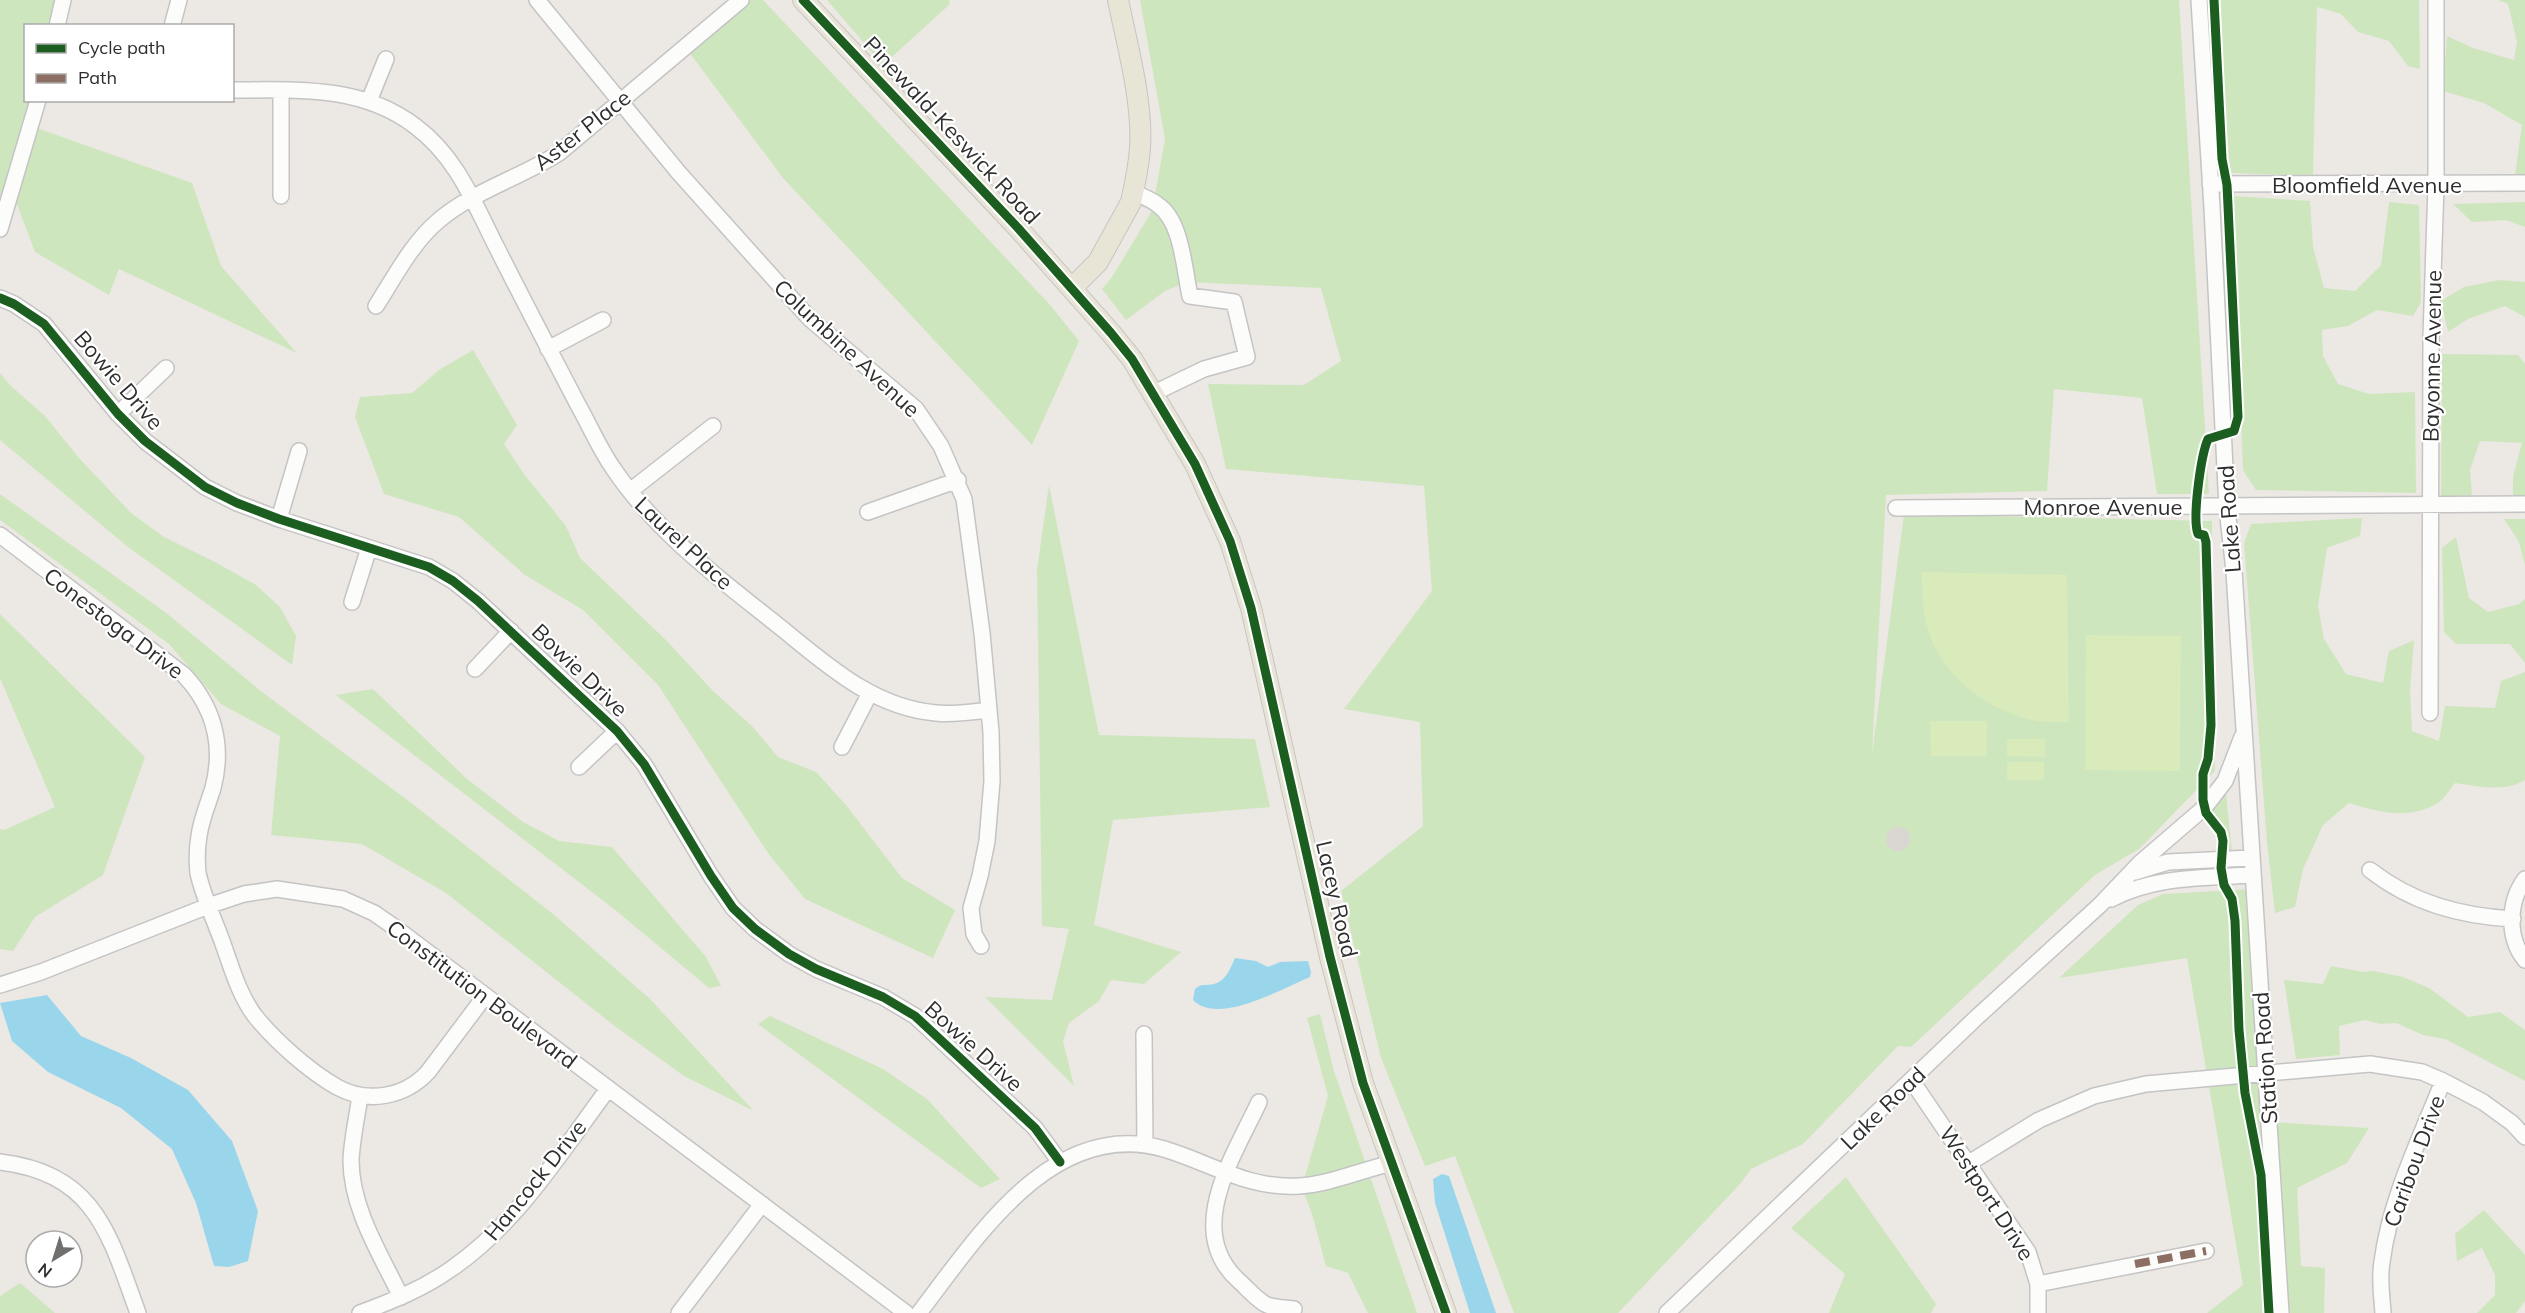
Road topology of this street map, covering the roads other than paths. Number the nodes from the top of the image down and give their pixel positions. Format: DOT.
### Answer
graph roads {
  1 [pos="63,0"];
  2 [pos="179,0"];
  3 [pos="537,0"];
  4 [pos="741,0"];
  5 [pos="803,0"];
  6 [pos="1118,0"];
  7 [pos="2199,0"];
  8 [pos="2436,0"];
  9 [pos="57,24"];
  10 [pos="173,24"];
  11 [pos="386,59"];
  12 [pos="234,90"];
  13 [pos="281,90"];
  14 [pos="369,101"];
  15 [pos="621,101"];
  16 [pos="37,102"];
  17 [pos="2525,183"];
  18 [pos="2210,184"];
  19 [pos="2436,184"];
  20 [pos="1133,192"];
  21 [pos="281,196"];
  22 [pos="473,198"];
  23 [pos="0,229"];
  24 [pos="1072,288"];
  25 [pos="0,298"];
  26 [pos="376,306"];
  27 [pos="603,320"];
  28 [pos="548,349"];
  29 [pos="166,368"];
  30 [pos="1154,393"];
  31 [pos="118,414"];
  32 [pos="713,426"];
  33 [pos="299,451"];
  34 [pos="958,480"];
  35 [pos="630,491"];
  36 [pos="2430,504"];
  37 [pos="2525,504"];
  38 [pos="1896,508"];
  39 [pos="2227,508"];
  40 [pos="868,512"];
  41 [pos="279,519"];
  42 [pos="0,536"];
  43 [pos="369,548"];
  44 [pos="352,602"];
  45 [pos="511,631"];
  46 [pos="475,669"];
  47 [pos="870,693"];
  48 [pos="989,710"];
  49 [pos="2430,713"];
  50 [pos="2244,730"];
  51 [pos="617,731"];
  52 [pos="842,747"];
  53 [pos="579,768"];
  54 [pos="2250,858"];
  55 [pos="2370,870"];
  56 [pos="2131,873"];
  57 [pos="2252,875"];
  58 [pos="2525,879"];
  59 [pos="2100,905"];
  60 [pos="208,906"];
  61 [pos="2513,919"];
  62 [pos="981,946"];
  63 [pos="2525,960"];
  64 [pos="0,985"];
  65 [pos="485,996"];
  66 [pos="1144,1034"];
  67 [pos="2266,1072"];
  68 [pos="1912,1081"];
  69 [pos="2444,1081"];
  70 [pos="609,1089"];
  71 [pos="360,1096"];
  72 [pos="1258,1102"];
  73 [pos="2525,1137"];
  74 [pos="1145,1145"];
  75 [pos="0,1162"];
  76 [pos="1060,1162"];
  77 [pos="1392,1162"];
  78 [pos="1969,1163"];
  79 [pos="1226,1174"];
  80 [pos="762,1204"];
  81 [pos="2206,1251"];
  82 [pos="2038,1284"];
  83 [pos="401,1297"];
  84 [pos="1294,1309"];
  85 [pos="138,1313"];
  86 [pos="360,1313"];
  87 [pos="679,1313"];
  88 [pos="906,1313"];
  89 [pos="919,1313"];
  90 [pos="1446,1313"];
  91 [pos="1666,1313"];
  92 [pos="2038,1313"];
  93 [pos="2281,1313"];
  94 [pos="2383,1313"];
  1 -- 9 [label="street"];
  2 -- 10 [label="street"];
  3 -- 15 [label="street, Columbine Avenue"];
  4 -- 15 [label="street, Aster Place"];
  5 -- 24 [label="main road, Pinewald-Keswick Road"];
  6 -- 20 [label="main road"];
  7 -- 18 [label="street, Lake Road"];
  8 -- 19 [label="street, Bayonne Avenue"];
  11 -- 14 [label="street"];
  12 -- 13 [label="street, Laurel Place"];
  13 -- 14 [label="street, Laurel Place"];
  13 -- 21 [label="street"];
  14 -- 22 [label="street, Laurel Place"];
  15 -- 22 [label="street, Aster Place"];
  15 -- 34 [label="street, Columbine Avenue"];
  16 -- 23 [label="street"];
  17 -- 19 [label="street, Bloomfield Avenue"];
  18 -- 19 [label="street, Bloomfield Avenue"];
  18 -- 39 [label="street, Lake Road"];
  19 -- 36 [label="street, Bayonne Avenue"];
  20 -- 24 [label="main road"];
  20 -- 30 [label="street"];
  22 -- 26 [label="street, Aster Place"];
  22 -- 28 [label="street, Laurel Place"];
  24 -- 30 [label="main road, Pinewald-Keswick Road"];
  25 -- 31 [label="street, Bowie Drive"];
  27 -- 28 [label="street"];
  28 -- 35 [label="street, Laurel Place"];
  29 -- 31 [label="street"];
  30 -- 77 [label="main road, Lacey Road"];
  31 -- 41 [label="street, Bowie Drive"];
  32 -- 35 [label="street"];
  33 -- 41 [label="street"];
  34 -- 40 [label="street"];
  34 -- 48 [label="street, Columbine Avenue"];
  35 -- 47 [label="street, Laurel Place"];
  36 -- 37 [label="street, Monroe Avenue"];
  36 -- 39 [label="street, Monroe Avenue"];
  36 -- 49 [label="street, Bayonne Avenue"];
  38 -- 39 [label="street, Monroe Avenue"];
  39 -- 50 [label="street, Lake Road"];
  41 -- 43 [label="street, Bowie Drive"];
  42 -- 60 [label="street, Conestoga Drive"];
  43 -- 44 [label="street"];
  43 -- 45 [label="street, Bowie Drive"];
  45 -- 46 [label="street"];
  45 -- 51 [label="street, Bowie Drive"];
  47 -- 48 [label="street, Laurel Place"];
  47 -- 52 [label="street"];
  48 -- 62 [label="street, Columbine Avenue"];
  50 -- 54 [label="street, Lake Road"];
  50 -- 56 [label="street"];
  51 -- 53 [label="street"];
  51 -- 76 [label="street, Bowie Drive"];
  54 -- 56 [label="street, Lake Road"];
  54 -- 57 [label="street, Lake Road"];
  55 -- 61 [label="street"];
  56 -- 59 [label="street, Lake Road"];
  57 -- 59 [label="street, Lake Road"];
  57 -- 67 [label="street, Station Road"];
  58 -- 61 [label="street"];
  59 -- 68 [label="street, Lake Road"];
  60 -- 64 [label="street, Constitution Boulevard"];
  60 -- 65 [label="street, Constitution Boulevard"];
  60 -- 71 [label="street, Conestoga Drive"];
  61 -- 63 [label="street"];
  65 -- 70 [label="street, Constitution Boulevard"];
  65 -- 71 [label="street, Conestoga Drive"];
  66 -- 74 [label="street"];
  67 -- 69 [label="street"];
  67 -- 78 [label="street"];
  67 -- 93 [label="street, Station Road"];
  68 -- 78 [label="street, Westport Drive"];
  68 -- 91 [label="street, Lake Road"];
  69 -- 73 [label="street"];
  69 -- 94 [label="street, Caribou Drive"];
  70 -- 80 [label="street, Constitution Boulevard"];
  70 -- 83 [label="street, Hancock Drive"];
  71 -- 83 [label="street"];
  72 -- 79 [label="street"];
  74 -- 76 [label="street"];
  74 -- 79 [label="street"];
  75 -- 85 [label="street"];
  76 -- 89 [label="street"];
  77 -- 79 [label="street"];
  77 -- 90 [label="main road, Lacey Road"];
  78 -- 82 [label="street, Westport Drive"];
  79 -- 84 [label="street"];
  80 -- 87 [label="street"];
  80 -- 88 [label="street, Constitution Boulevard"];
  81 -- 82 [label="street"];
  82 -- 92 [label="street, Westport Drive"];
  83 -- 86 [label="street, Hancock Drive"];
}
